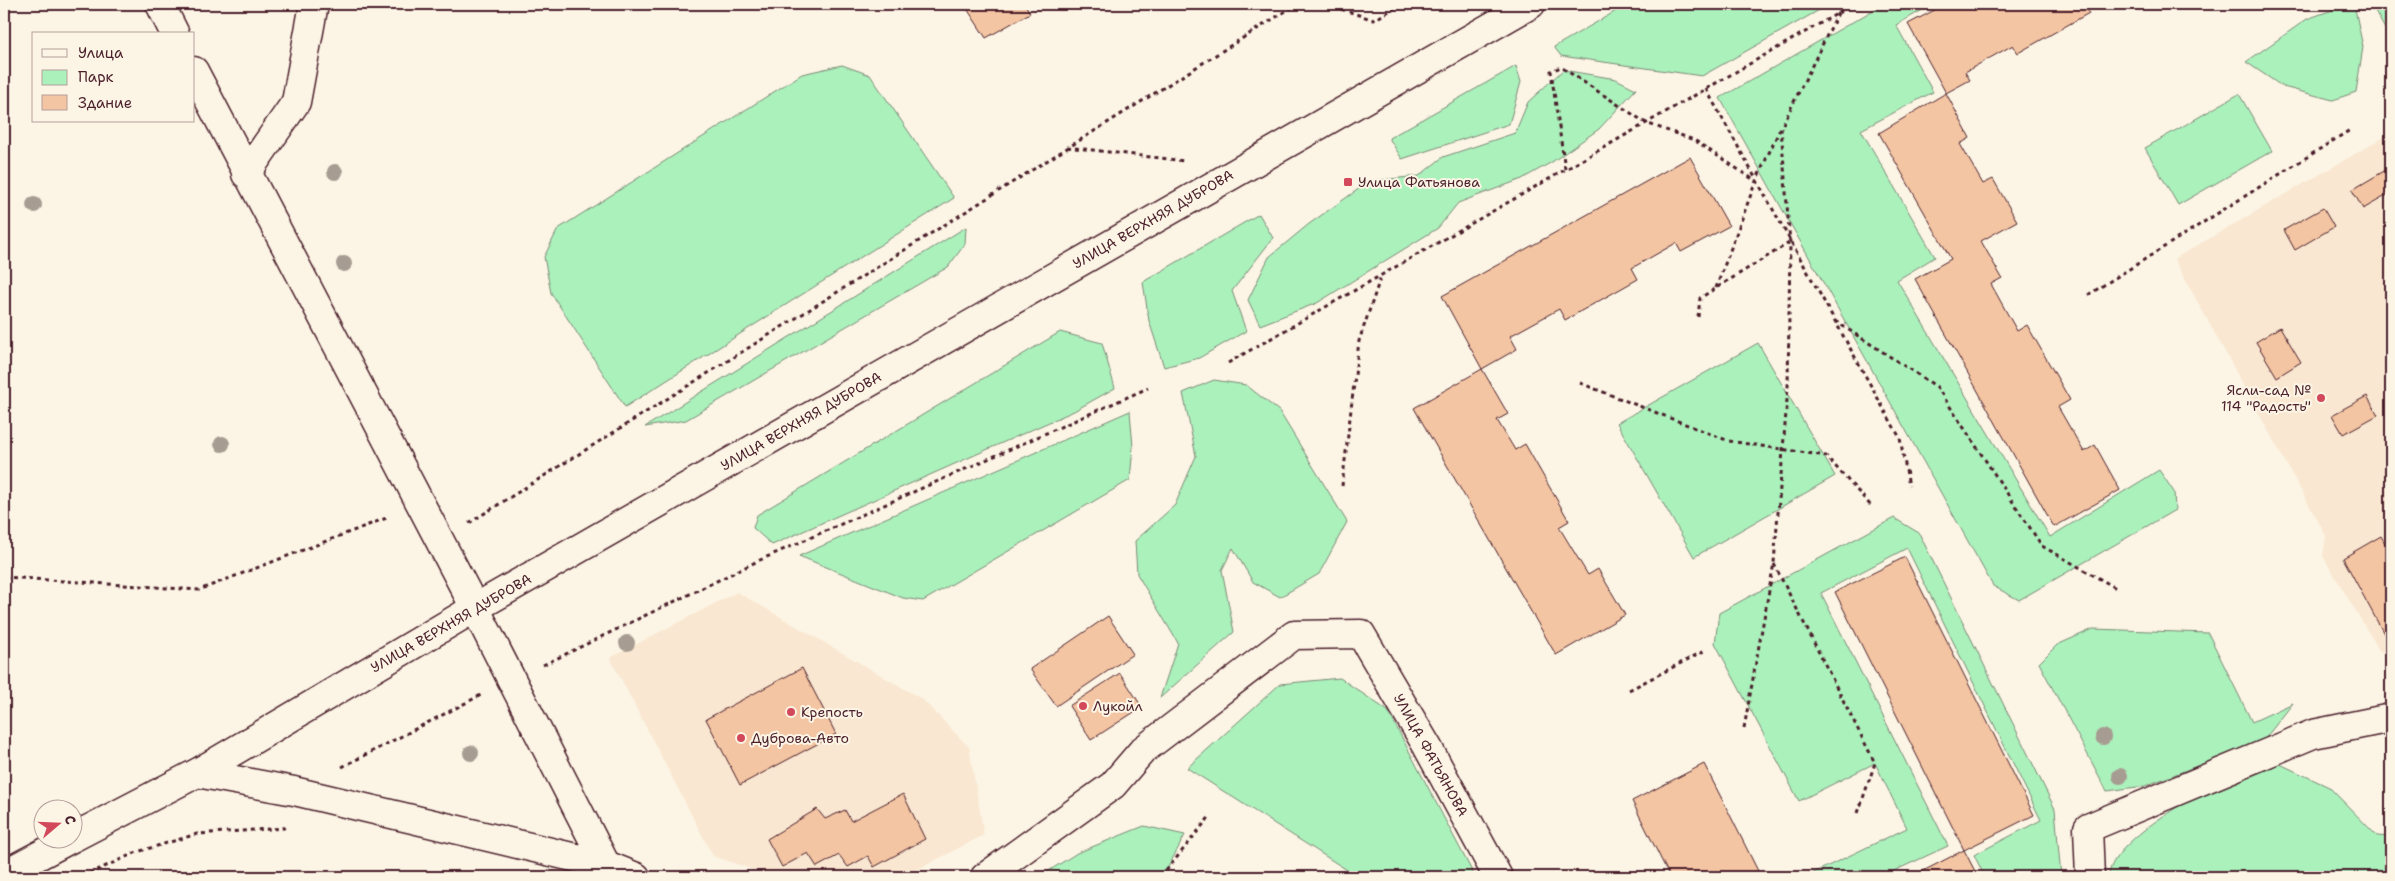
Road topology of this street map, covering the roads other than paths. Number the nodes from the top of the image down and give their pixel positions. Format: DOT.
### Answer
graph roads {
  1 [pos="160,4"];
  2 [pos="314,4"];
  3 [pos="1531,4"];
  4 [pos="174,32"];
  5 [pos="195,73"];
  6 [pos="246,174"];
  7 [pos="475,608"];
  8 [pos="2391,718"];
  9 [pos="197,773"];
  10 [pos="82,833"];
  11 [pos="53,848"];
  12 [pos="606,865"];
  13 [pos="4,874"];
  14 [pos="636,877"];
  15 [pos="985,877"];
  16 [pos="1498,877"];
  17 [pos="2090,877"];
  1 -- 4 [label="street"];
  2 -- 6 [label="street"];
  3 -- 7 [label="street, УЛИЦА ВЕРХНЯЯ ДУБРОВА"];
  5 -- 6 [label="street"];
  6 -- 7 [label="street"];
  7 -- 9 [label="street, УЛИЦА ВЕРХНЯЯ ДУБРОВА"];
  7 -- 12 [label="street"];
  8 -- 17 [label="street"];
  9 -- 10 [label="street, УЛИЦА ВЕРХНЯЯ ДУБРОВА"];
  9 -- 12 [label="street"];
  11 -- 13 [label="street, УЛИЦА ВЕРХНЯЯ ДУБРОВА"];
  12 -- 14 [label="street"];
  15 -- 16 [label="street, УЛИЦА ФАТЬЯНОВА"];
}
